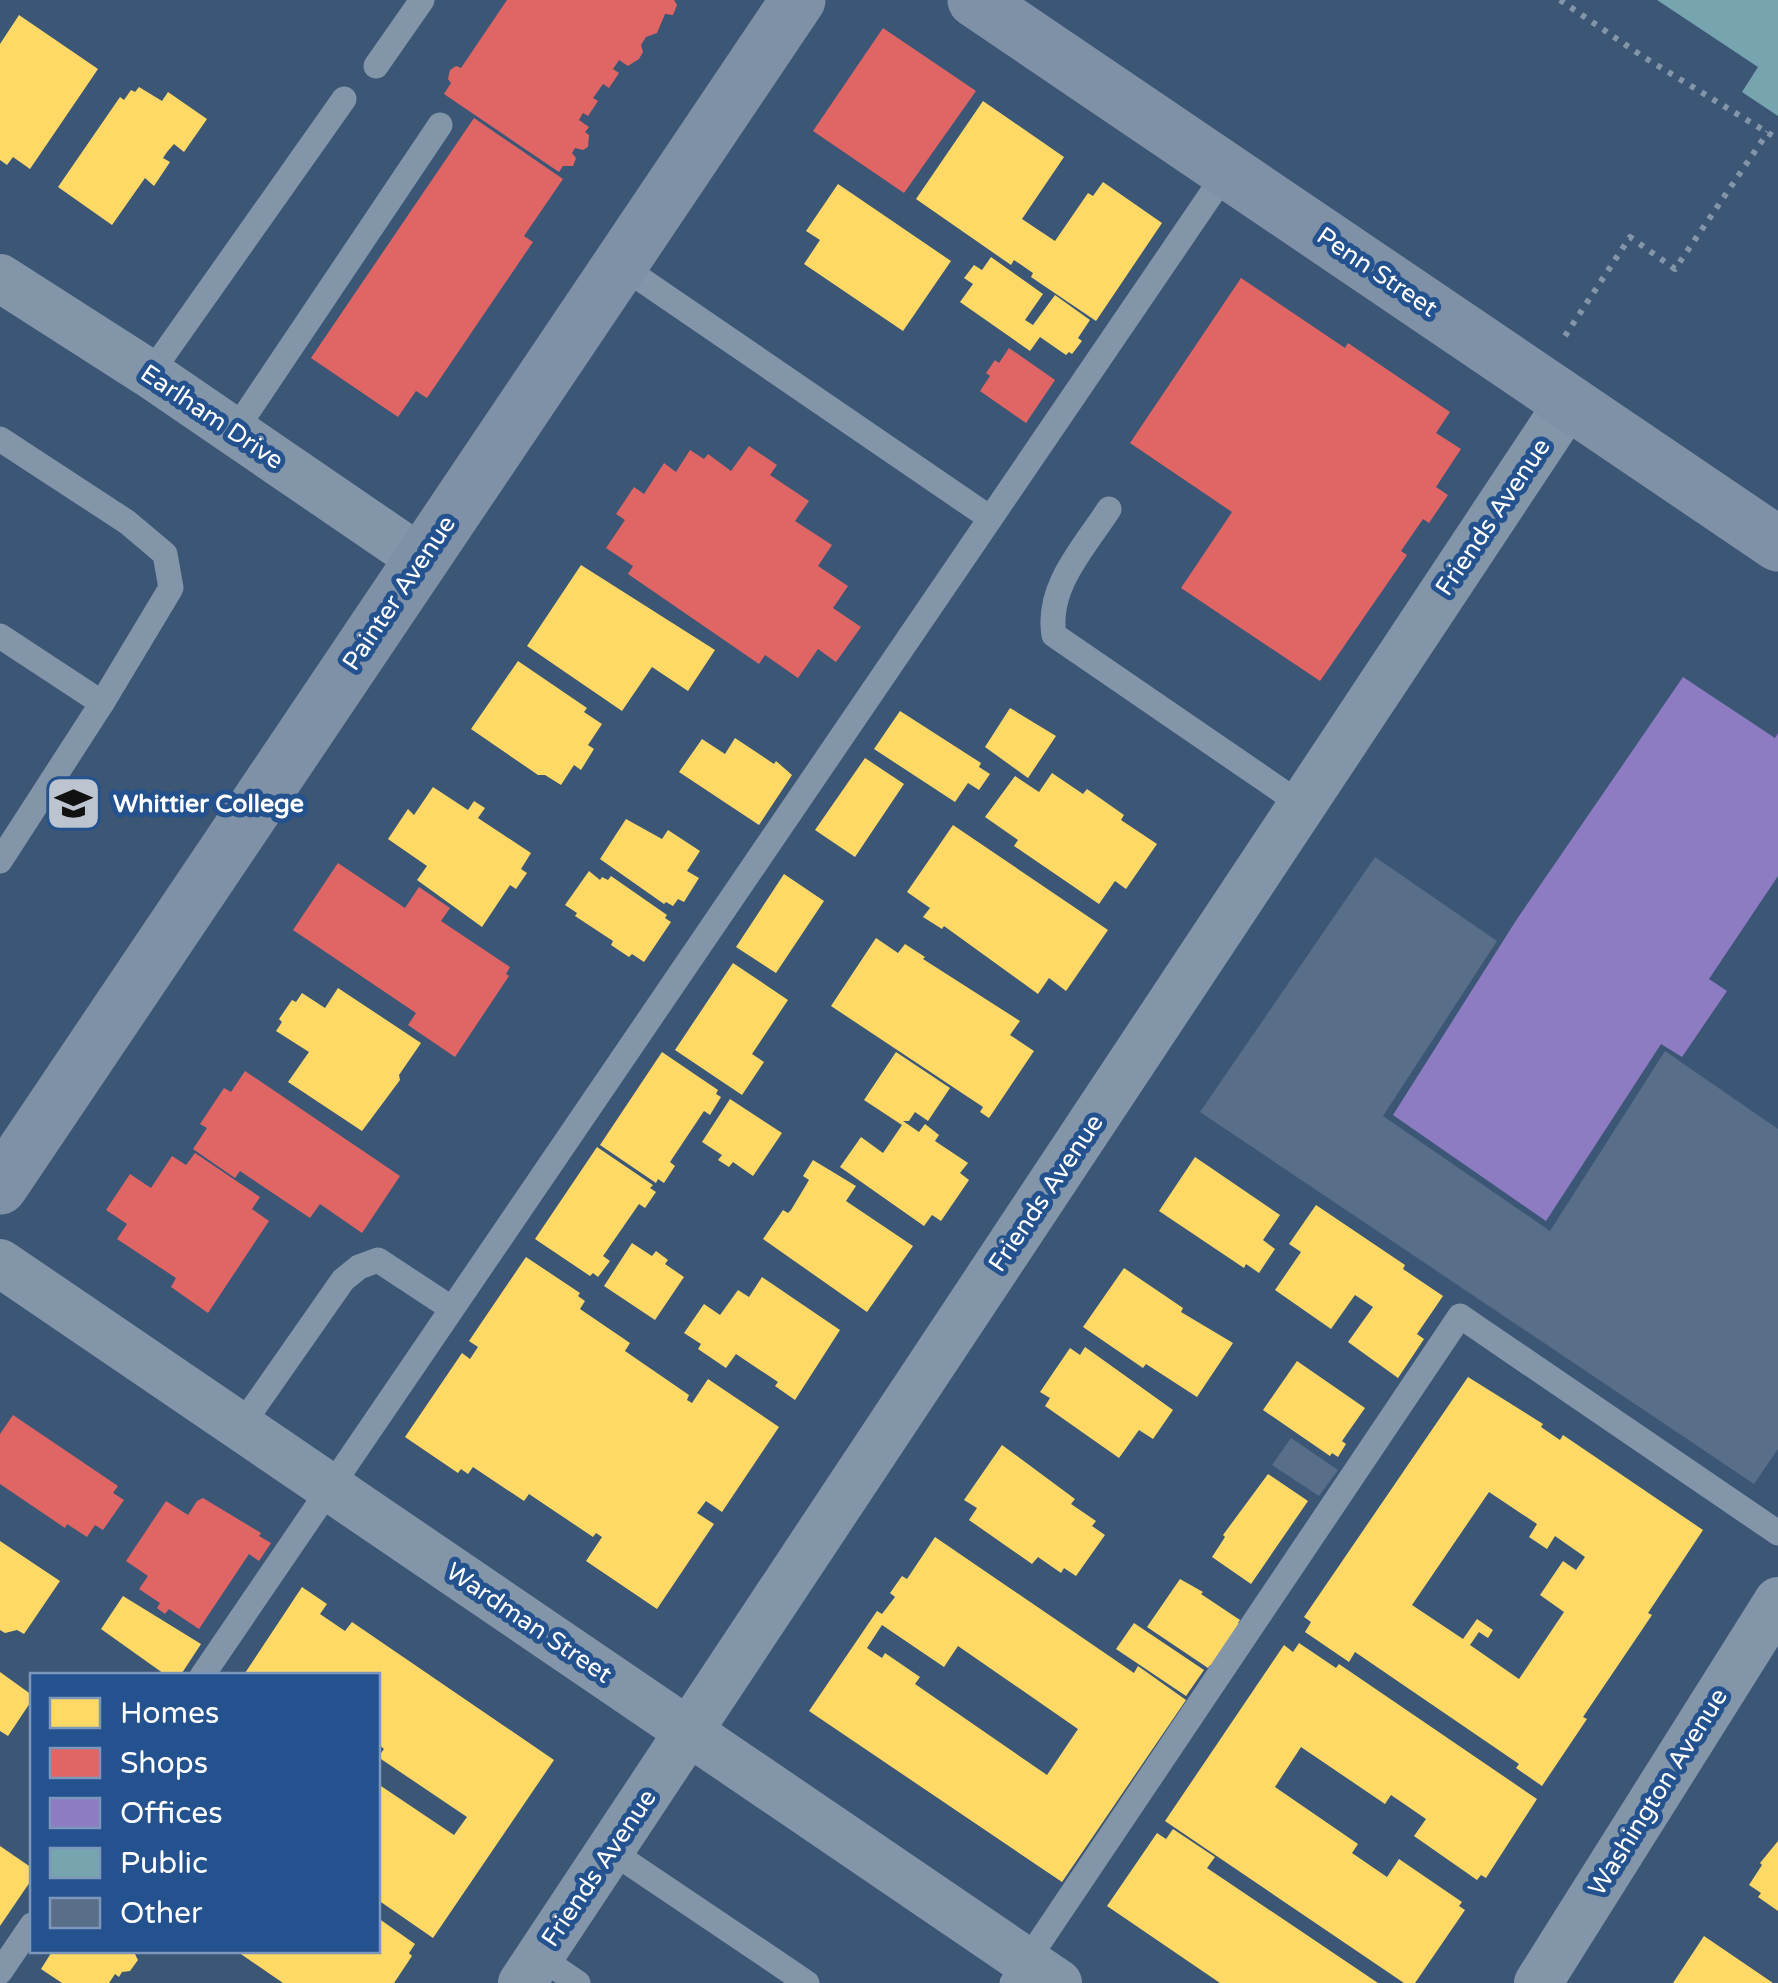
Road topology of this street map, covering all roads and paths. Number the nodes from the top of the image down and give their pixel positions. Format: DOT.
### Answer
graph roads {
  1 [pos="422,0"];
  2 [pos="798,0"];
  3 [pos="975,0"];
  4 [pos="1560,0"];
  5 [pos="376,66"];
  6 [pos="344,98"];
  7 [pos="440,125"];
  8 [pos="1768,132"];
  9 [pos="1778,139"];
  10 [pos="1227,170"];
  11 [pos="620,266"];
  12 [pos="0,278"];
  13 [pos="150,374"];
  14 [pos="1552,391"];
  15 [pos="234,432"];
  16 [pos="0,439"];
  17 [pos="1109,509"];
  18 [pos="990,518"];
  19 [pos="1778,544"];
  20 [pos="422,560"];
  21 [pos="0,636"];
  22 [pos="102,703"];
  23 [pos="1302,805"];
  24 [pos="0,861"];
  25 [pos="0,1187"];
  26 [pos="0,1262"];
  27 [pos="451,1308"];
  28 [pos="241,1426"];
  29 [pos="330,1487"];
  30 [pos="1778,1532"];
  31 [pos="1778,1601"];
  32 [pos="204,1673"];
  33 [pos="689,1732"];
  34 [pos="610,1850"];
  35 [pos="30,1927"];
  36 [pos="531,1970"];
  37 [pos="0,1972"];
  38 [pos="1032,1976"];
  39 [pos="578,1983"];
  40 [pos="807,1983"];
  41 [pos="1538,1983"];
  1 -- 5 [label="lane"];
  2 -- 11 [label="main road, Painter Avenue"];
  3 -- 10 [label="main road, Penn Street"];
  4 -- 8 [label="path"];
  6 -- 13 [label="lane"];
  7 -- 15 [label="lane"];
  8 -- 9 [label="path"];
  8 -- 14 [label="path"];
  10 -- 14 [label="main road, Penn Street"];
  10 -- 18 [label="lane"];
  11 -- 18 [label="lane"];
  11 -- 20 [label="main road, Painter Avenue"];
  12 -- 13 [label="street, Earlham Drive"];
  13 -- 15 [label="street, Earlham Drive"];
  14 -- 19 [label="main road, Penn Street"];
  14 -- 23 [label="street, Friends Avenue"];
  15 -- 20 [label="street, Earlham Drive"];
  16 -- 22 [label="lane"];
  17 -- 23 [label="lane"];
  18 -- 27 [label="lane"];
  20 -- 25 [label="main road, Painter Avenue"];
  21 -- 22 [label="lane"];
  22 -- 24 [label="lane"];
  23 -- 33 [label="street, Friends Avenue"];
  26 -- 28 [label="street, Wardman Street"];
  27 -- 28 [label="lane"];
  27 -- 29 [label="lane"];
  28 -- 29 [label="street, Wardman Street"];
  29 -- 32 [label="lane"];
  29 -- 33 [label="street, Wardman Street"];
  30 -- 38 [label="lane"];
  31 -- 41 [label="street, Washington Avenue"];
  33 -- 34 [label="street, Friends Avenue"];
  33 -- 38 [label="street, Wardman Street"];
  34 -- 36 [label="street, Friends Avenue"];
  34 -- 40 [label="lane"];
  35 -- 37 [label="lane"];
  36 -- 39 [label="lane"];
}
